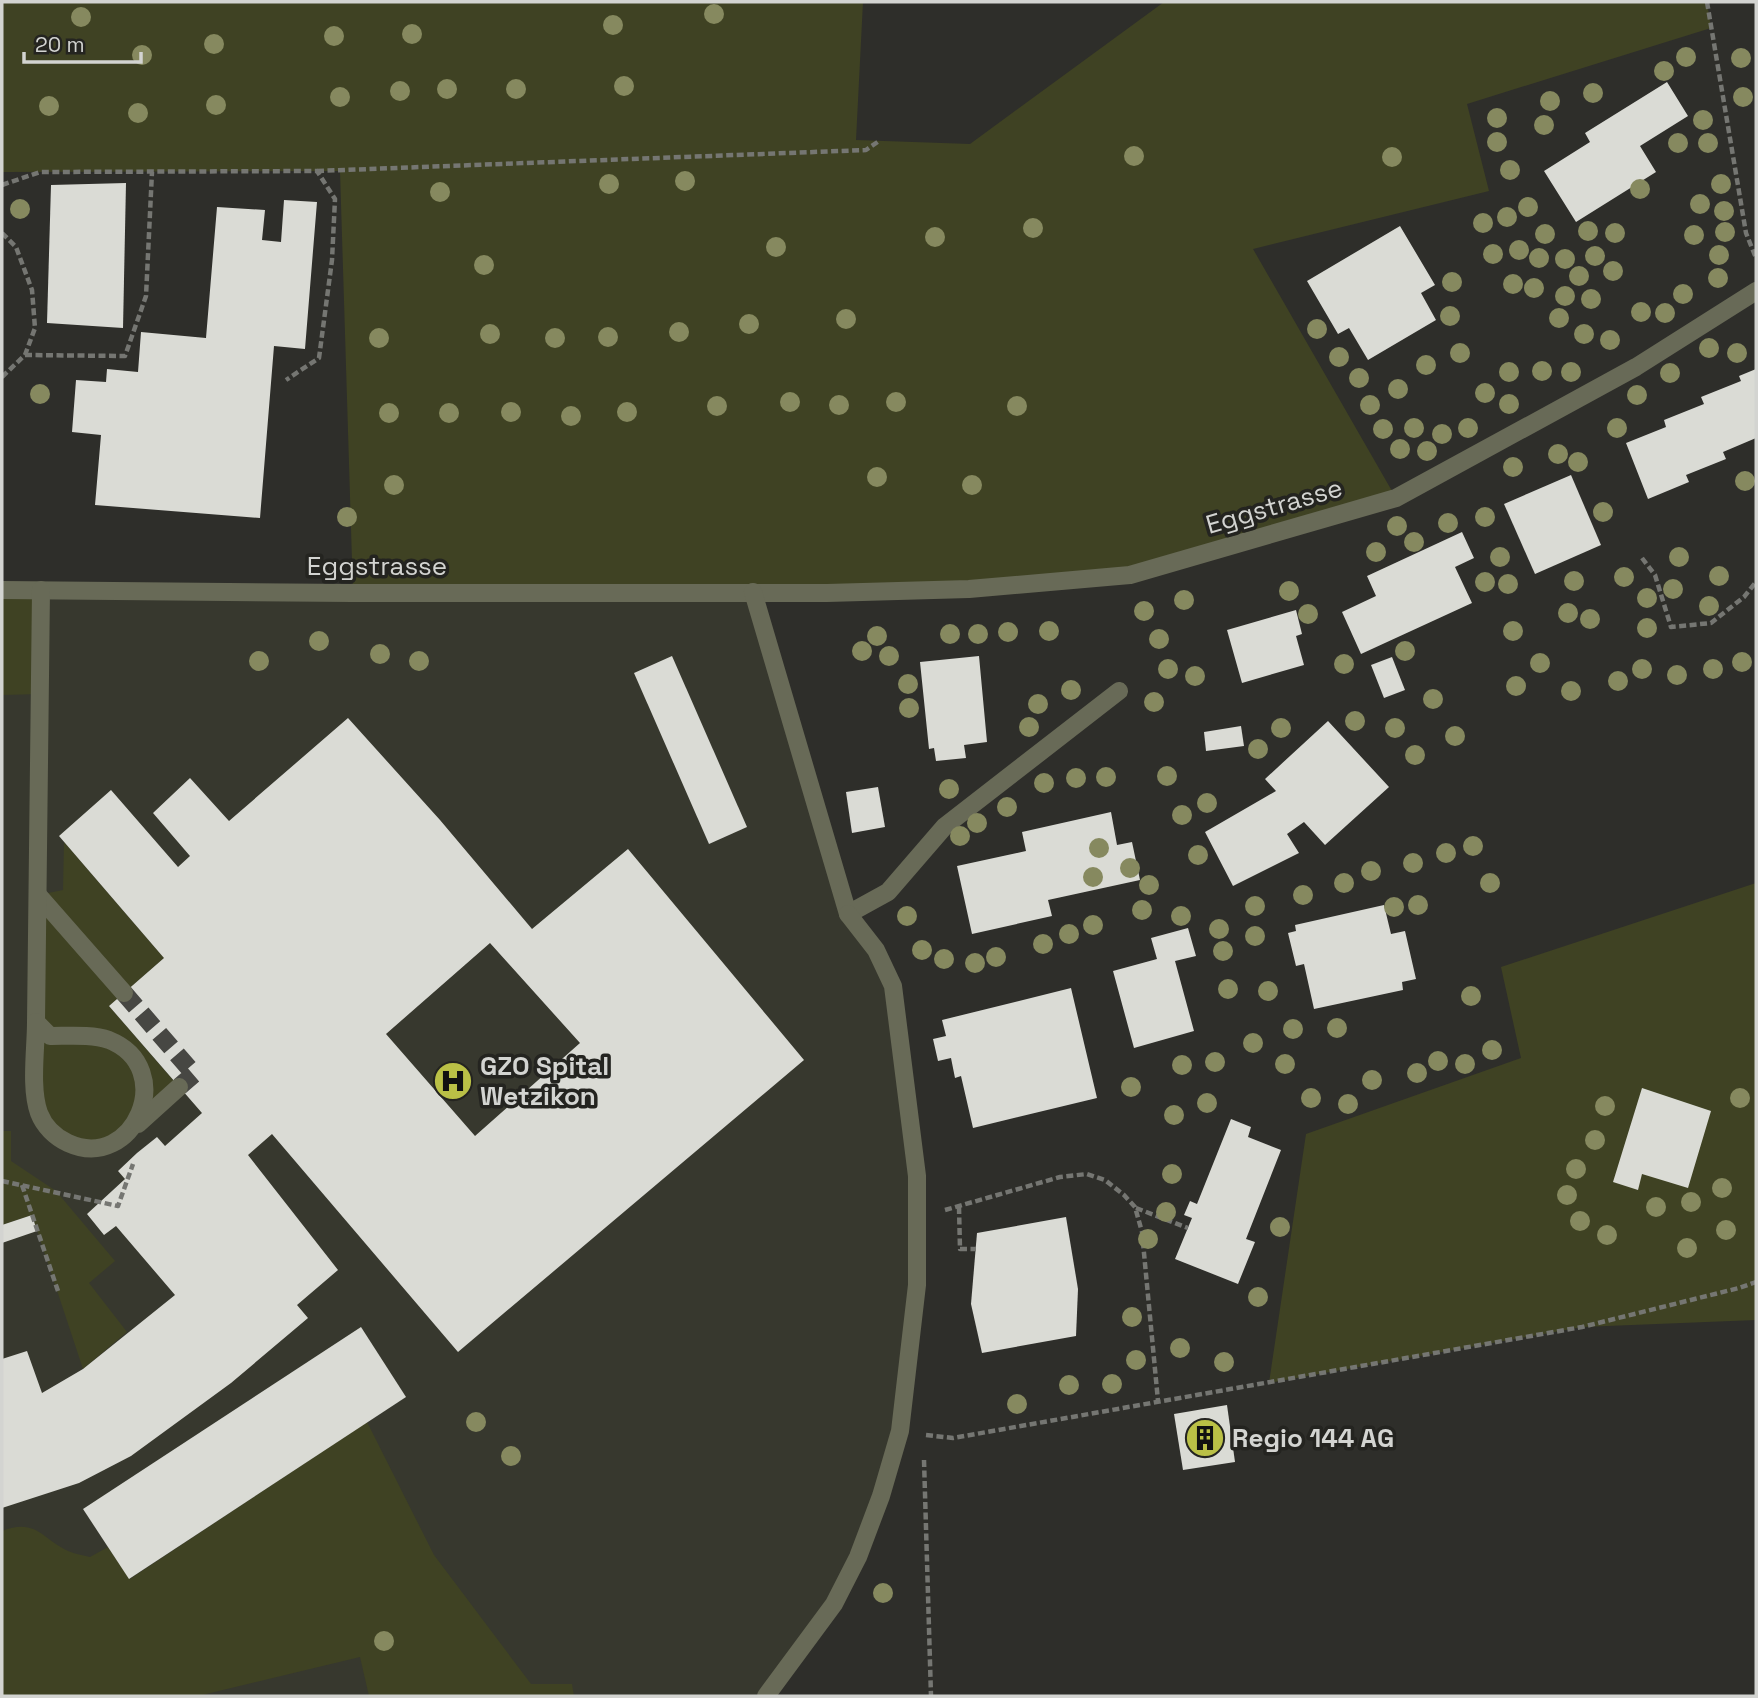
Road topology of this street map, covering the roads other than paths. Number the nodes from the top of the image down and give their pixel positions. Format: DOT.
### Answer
graph roads {
  1 [pos="1756,291"];
  2 [pos="2,590"];
  3 [pos="41,590"];
  4 [pos="753,592"];
  5 [pos="1119,691"];
  6 [pos="38,895"];
  7 [pos="848,914"];
  8 [pos="124,993"];
  9 [pos="36,1022"];
  10 [pos="179,1087"];
  11 [pos="124,1136"];
  12 [pos="766,1696"];
  1 -- 4 [label="street, Eggstrasse"];
  2 -- 3 [label="street, Eggstrasse"];
  3 -- 4 [label="street, Eggstrasse"];
  3 -- 6 [label="street"];
  4 -- 7 [label="street"];
  5 -- 7 [label="street"];
  6 -- 8 [label="street"];
  6 -- 9 [label="street"];
  7 -- 12 [label="street"];
  9 -- 11 [label="street"];
  9 -- 11 [label="street"];
  10 -- 11 [label="street"];
}
